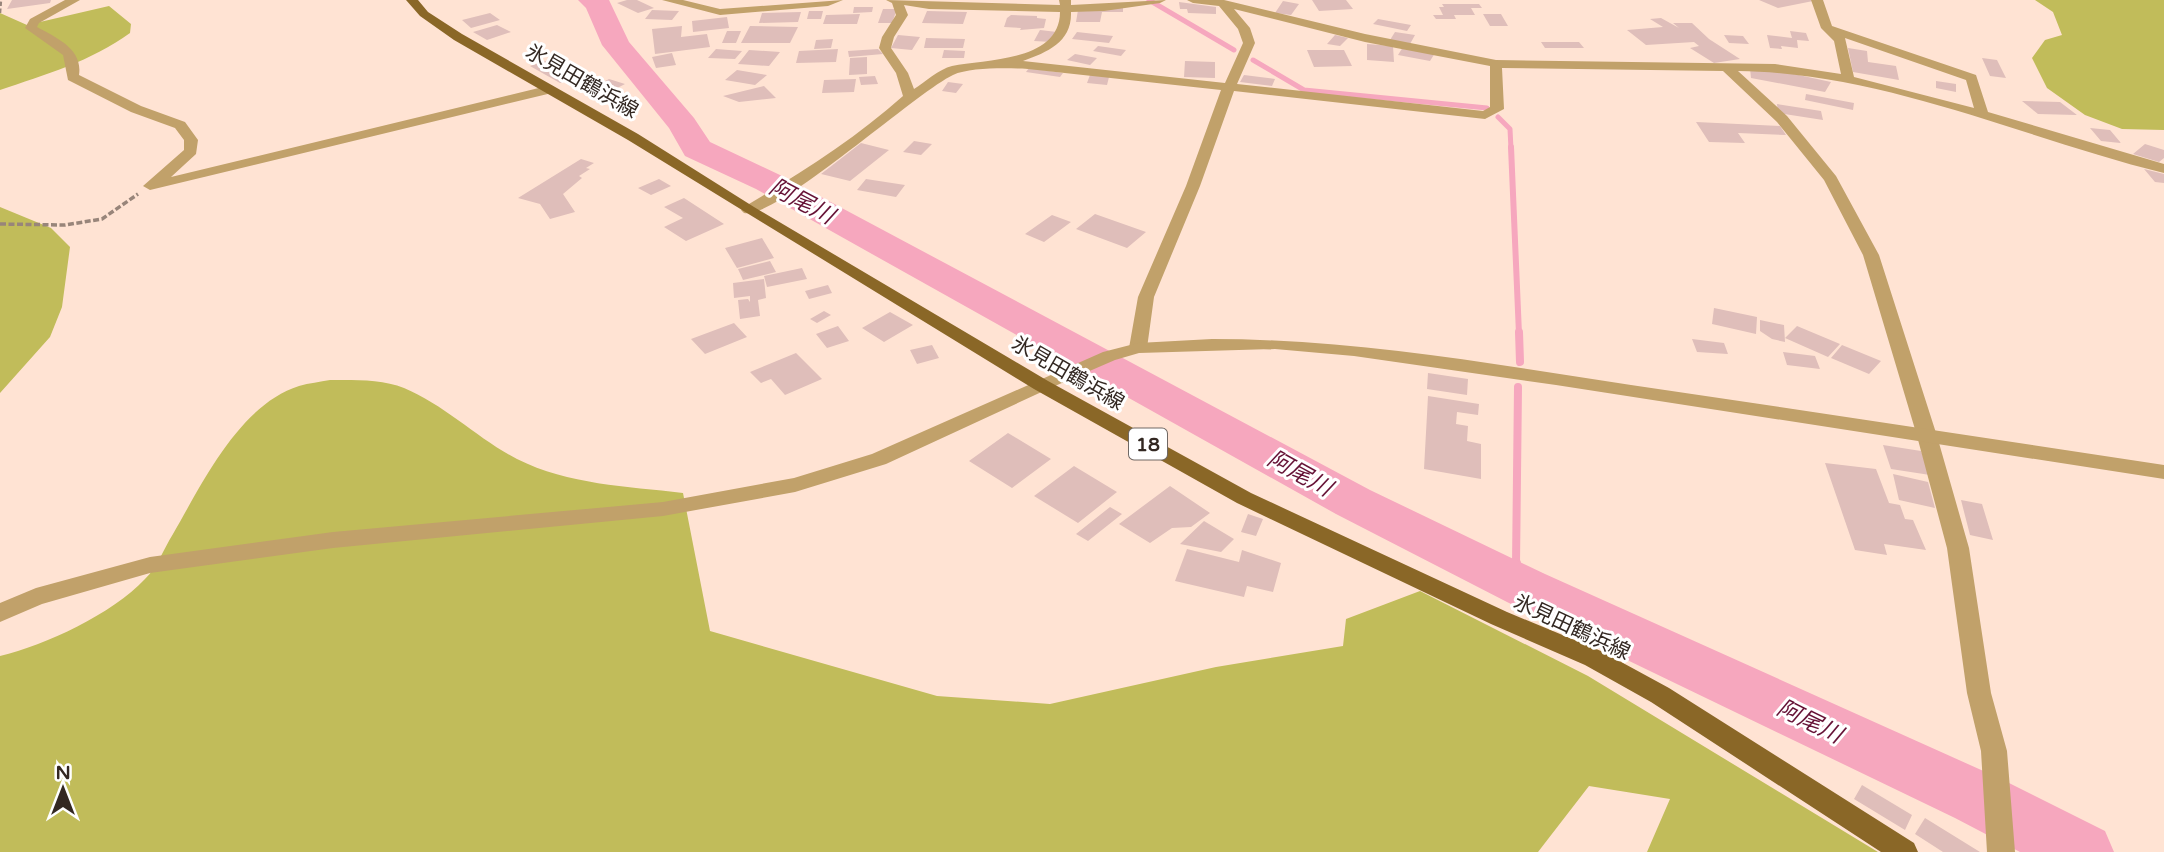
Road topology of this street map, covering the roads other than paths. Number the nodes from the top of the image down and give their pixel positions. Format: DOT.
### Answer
graph roads {
  1 [pos="74,0"];
  2 [pos="412,0"];
  3 [pos="668,0"];
  4 [pos="837,0"];
  5 [pos="1160,0"];
  6 [pos="1192,0"];
  7 [pos="1817,0"];
  8 [pos="896,1"];
  9 [pos="1223,1"];
  10 [pos="1065,4"];
  11 [pos="1827,28"];
  12 [pos="1006,64"];
  13 [pos="1496,64"];
  14 [pos="1726,67"];
  15 [pos="1848,79"];
  16 [pos="1229,87"];
  17 [pos="551,89"];
  18 [pos="909,97"];
  19 [pos="1982,115"];
  20 [pos="2164,169"];
  21 [pos="757,205"];
  22 [pos="1138,348"];
  23 [pos="1110,356"];
  24 [pos="1041,385"];
  25 [pos="1927,436"];
  26 [pos="2164,472"];
  27 [pos="0,613"];
  28 [pos="1905,852"];
  29 [pos="2001,852"];
  1 -- 17 [label="street"];
  2 -- 17 [label="main road, 氷見田鶴浜線 / 18"];
  3 -- 4 [label="street"];
  5 -- 10 [label="street"];
  6 -- 9 [label="street"];
  7 -- 11 [label="street"];
  8 -- 10 [label="street"];
  8 -- 18 [label="street"];
  9 -- 13 [label="street"];
  9 -- 16 [label="street"];
  10 -- 12 [label="street"];
  11 -- 15 [label="street"];
  11 -- 19 [label="street"];
  12 -- 16 [label="street"];
  12 -- 18 [label="street"];
  13 -- 14 [label="street"];
  13 -- 16 [label="street"];
  14 -- 15 [label="street"];
  14 -- 25 [label="street"];
  15 -- 19 [label="street"];
  16 -- 22 [label="street"];
  17 -- 21 [label="main road, 氷見田鶴浜線 / 18"];
  18 -- 21 [label="street"];
  19 -- 20 [label="street"];
  21 -- 24 [label="main road, 氷見田鶴浜線 / 18"];
  22 -- 23 [label="street"];
  22 -- 25 [label="street"];
  23 -- 24 [label="street"];
  24 -- 27 [label="street"];
  24 -- 28 [label="main road, 氷見田鶴浜線 / 18"];
  25 -- 26 [label="street"];
  25 -- 29 [label="street"];
}
